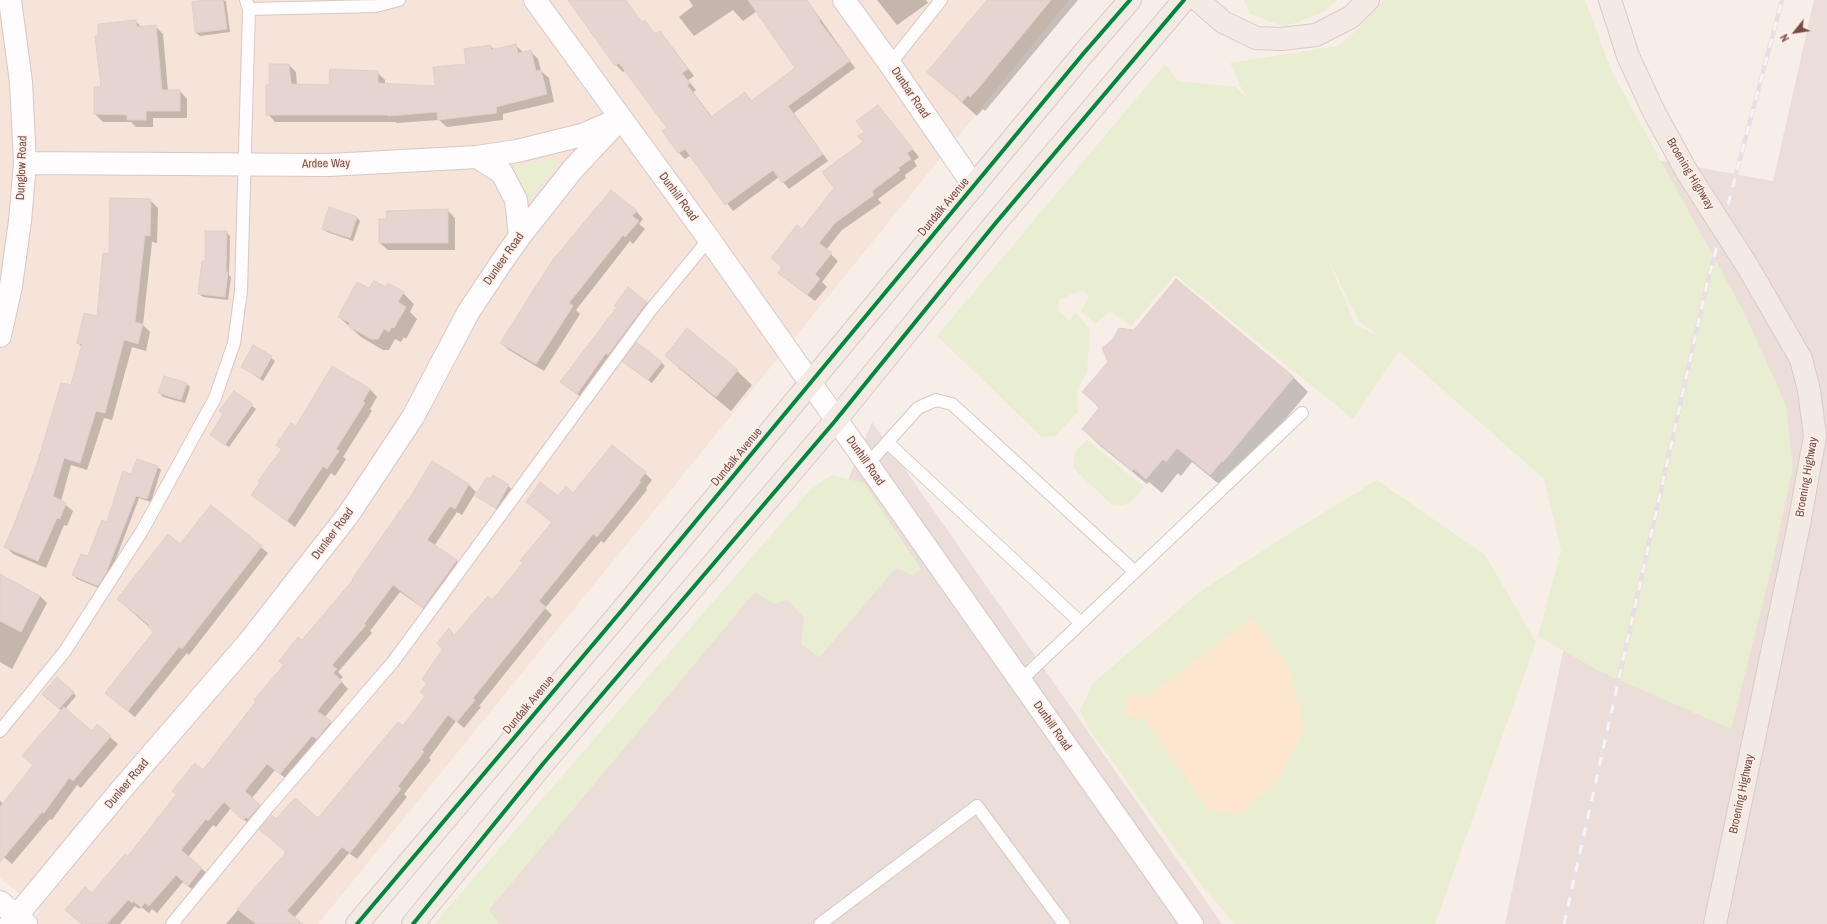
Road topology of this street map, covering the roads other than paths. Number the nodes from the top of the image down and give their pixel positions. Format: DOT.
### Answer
graph roads {
  1 [pos="10,0"];
  2 [pos="399,0"];
  3 [pos="535,0"];
  4 [pos="844,0"];
  5 [pos="941,0"];
  6 [pos="1130,0"];
  7 [pos="1184,0"];
  8 [pos="1198,0"];
  9 [pos="1368,0"];
  10 [pos="1610,0"];
  11 [pos="247,4"];
  12 [pos="890,64"];
  13 [pos="620,119"];
  14 [pos="478,157"];
  15 [pos="25,163"];
  16 [pos="244,164"];
  17 [pos="974,186"];
  18 [pos="520,236"];
  19 [pos="709,239"];
  20 [pos="0,336"];
  21 [pos="810,384"];
  22 [pos="1302,413"];
  23 [pos="836,421"];
  24 [pos="887,442"];
  25 [pos="867,465"];
  26 [pos="1135,572"];
  27 [pos="1082,623"];
  28 [pos="1020,681"];
  29 [pos="0,731"];
  30 [pos="0,902"];
  31 [pos="17,921"];
  32 [pos="172,924"];
  33 [pos="357,924"];
  34 [pos="413,924"];
  35 [pos="820,924"];
  36 [pos="1064,924"];
  37 [pos="1192,924"];
  38 [pos="1715,924"];
  1 -- 15 [label="street, Dunglow Road"];
  2 -- 11 [label="lane"];
  3 -- 13 [label="street, Dunhill Road"];
  4 -- 12 [label="street, Dunbar Road"];
  5 -- 12 [label="lane"];
  6 -- 17 [label="main road, Dundalk Avenue"];
  7 -- 23 [label="main road"];
  8 -- 9 [label="main road"];
  10 -- 38 [label="main road, Broening Highway, bridge"];
  11 -- 16 [label="lane"];
  12 -- 17 [label="street, Dunbar Road"];
  13 -- 14 [label="street, Ardee Way"];
  13 -- 18 [label="street, Dunleer Road"];
  13 -- 19 [label="street, Dunhill Road"];
  14 -- 16 [label="street, Ardee Way"];
  14 -- 18 [label="street"];
  15 -- 16 [label="street, Ardee Way"];
  15 -- 20 [label="street, Dunglow Road"];
  16 -- 29 [label="lane"];
  17 -- 21 [label="main road, Dundalk Avenue"];
  18 -- 31 [label="street, Dunleer Road"];
  19 -- 21 [label="street, Dunhill Road"];
  19 -- 32 [label="lane"];
  21 -- 23 [label="street, Dunhill Road"];
  21 -- 33 [label="main road, Dundalk Avenue"];
  22 -- 26 [label="lane"];
  23 -- 25 [label="street, Dunhill Road"];
  23 -- 34 [label="main road"];
  24 -- 25 [label="lane"];
  24 -- 26 [label="lane"];
  24 -- 27 [label="lane"];
  25 -- 28 [label="street, Dunhill Road"];
  26 -- 27 [label="lane"];
  27 -- 28 [label="lane"];
  28 -- 37 [label="street, Dunhill Road"];
  30 -- 31 [label="street"];
  35 -- 36 [label="lane"];
}
